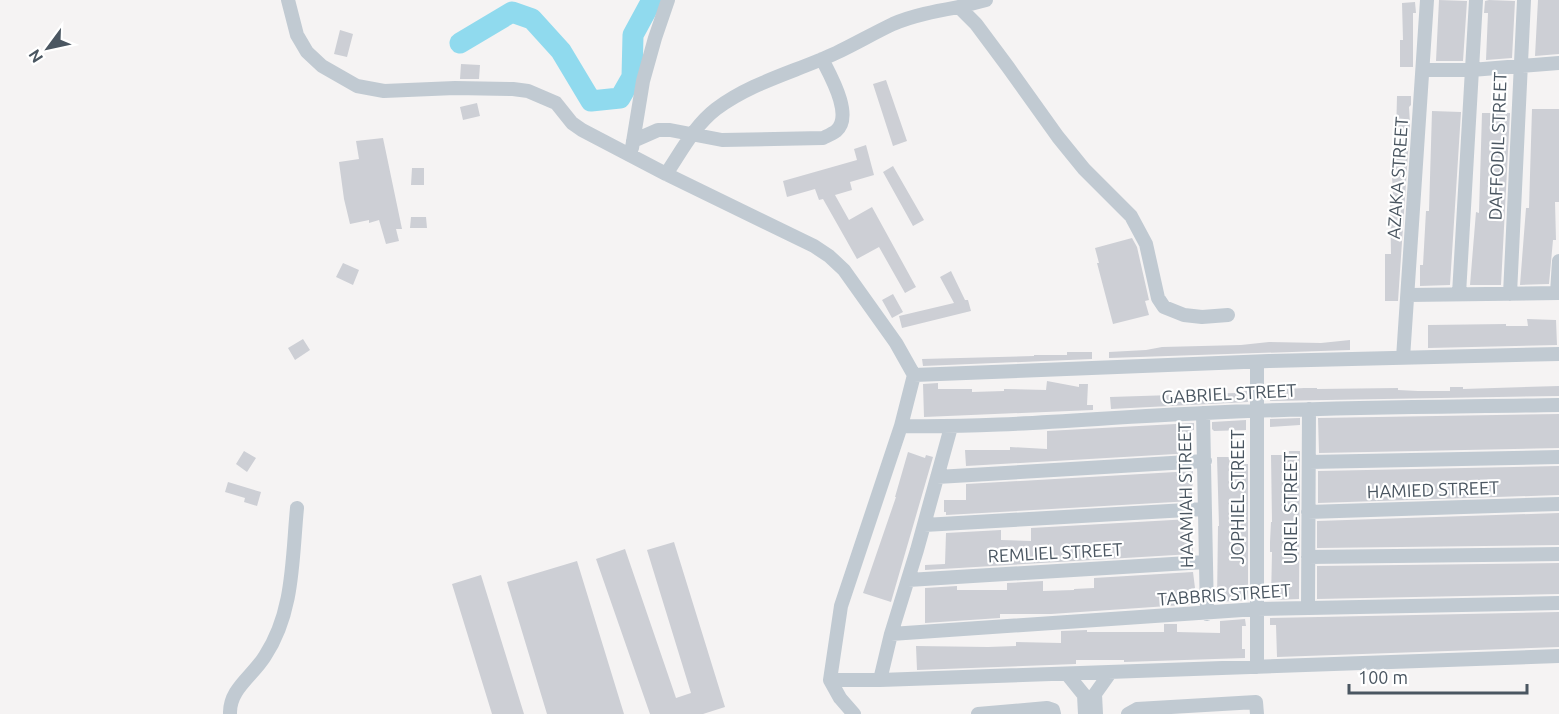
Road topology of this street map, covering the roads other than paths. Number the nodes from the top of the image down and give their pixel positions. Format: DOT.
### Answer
graph roads {
  1 [pos="288,0"];
  2 [pos="668,0"];
  3 [pos="986,0"];
  4 [pos="1427,0"];
  5 [pos="1476,0"];
  6 [pos="1524,0"];
  7 [pos="959,7"];
  8 [pos="822,59"];
  9 [pos="1559,63"];
  10 [pos="1520,66"];
  11 [pos="1423,70"];
  12 [pos="1471,70"];
  13 [pos="691,135"];
  14 [pos="633,141"];
  15 [pos="632,156"];
  16 [pos="666,174"];
  17 [pos="1559,261"];
  18 [pos="1558,293"];
  19 [pos="1459,294"];
  20 [pos="1510,294"];
  21 [pos="1408,295"];
  22 [pos="1228,315"];
  23 [pos="1559,354"];
  24 [pos="1403,358"];
  25 [pos="1257,362"];
  26 [pos="914,375"];
  27 [pos="1559,405"];
  28 [pos="1309,409"];
  29 [pos="1256,411"];
  30 [pos="1203,413"];
  31 [pos="901,426"];
  32 [pos="951,427"];
  33 [pos="1559,457"];
  34 [pos="1205,460"];
  35 [pos="1309,462"];
  36 [pos="937,477"];
  37 [pos="1559,504"];
  38 [pos="297,508"];
  39 [pos="1204,508"];
  40 [pos="1308,512"];
  41 [pos="924,525"];
  42 [pos="1559,554"];
  43 [pos="1308,557"];
  44 [pos="1204,562"];
  45 [pos="908,580"];
  46 [pos="1559,603"];
  47 [pos="1308,608"];
  48 [pos="1257,609"];
  49 [pos="1207,614"];
  50 [pos="891,634"];
  51 [pos="1559,656"];
  52 [pos="1257,667"];
  53 [pos="1110,673"];
  54 [pos="1067,674"];
  55 [pos="831,680"];
  56 [pos="880,680"];
  57 [pos="1089,695"];
  58 [pos="230,714"];
  59 [pos="854,714"];
  60 [pos="978,714"];
  61 [pos="1054,714"];
  62 [pos="1085,714"];
  63 [pos="1096,714"];
  64 [pos="1128,714"];
  65 [pos="1257,714"];
  1 -- 15 [label="street"];
  2 -- 14 [label="street"];
  3 -- 7 [label="street"];
  4 -- 11 [label="street, AZAKA STREET"];
  5 -- 12 [label="street"];
  6 -- 10 [label="street, DAFFODIL STREET"];
  7 -- 8 [label="street"];
  7 -- 22 [label="street"];
  8 -- 13 [label="street"];
  8 -- 13 [label="street"];
  9 -- 10 [label="street"];
  10 -- 12 [label="street"];
  10 -- 20 [label="street, DAFFODIL STREET"];
  11 -- 12 [label="street"];
  11 -- 21 [label="street, AZAKA STREET"];
  12 -- 19 [label="street"];
  13 -- 14 [label="street"];
  13 -- 16 [label="street"];
  14 -- 15 [label="street"];
  15 -- 16 [label="street"];
  16 -- 26 [label="street"];
  17 -- 18 [label="street"];
  18 -- 20 [label="street"];
  19 -- 20 [label="street"];
  19 -- 21 [label="street"];
  21 -- 24 [label="street, AZAKA STREET"];
  23 -- 24 [label="street"];
  24 -- 25 [label="street"];
  25 -- 26 [label="street"];
  25 -- 29 [label="street, JOPHIEL STREET"];
  26 -- 31 [label="street"];
  27 -- 28 [label="street, GABRIEL STREET"];
  28 -- 29 [label="street, GABRIEL STREET"];
  28 -- 35 [label="street, URIEL STREET"];
  29 -- 30 [label="street, GABRIEL STREET"];
  29 -- 48 [label="street, JOPHIEL STREET"];
  30 -- 32 [label="street, GABRIEL STREET"];
  30 -- 34 [label="street, HAAMIAH STREET"];
  31 -- 32 [label="street, GABRIEL STREET"];
  31 -- 55 [label="street"];
  32 -- 36 [label="street"];
  33 -- 35 [label="street"];
  34 -- 36 [label="street"];
  34 -- 39 [label="street, HAAMIAH STREET"];
  35 -- 40 [label="street, URIEL STREET"];
  36 -- 41 [label="street"];
  37 -- 40 [label="street, HAMIED STREET"];
  38 -- 58 [label="street"];
  39 -- 41 [label="street"];
  39 -- 44 [label="street, HAAMIAH STREET"];
  40 -- 43 [label="street, URIEL STREET"];
  41 -- 45 [label="street"];
  42 -- 43 [label="street"];
  43 -- 47 [label="street, URIEL STREET"];
  44 -- 45 [label="street, REMLIEL STREET"];
  44 -- 49 [label="street, HAAMIAH STREET"];
  45 -- 50 [label="street"];
  46 -- 47 [label="street, TABBRIS STREET"];
  47 -- 48 [label="street, TABBRIS STREET"];
  48 -- 49 [label="street, TABBRIS STREET"];
  48 -- 52 [label="street, JOPHIEL STREET"];
  49 -- 50 [label="street, TABBRIS STREET"];
  50 -- 56 [label="street"];
  51 -- 52 [label="street"];
  52 -- 53 [label="street"];
  53 -- 54 [label="street"];
  53 -- 57 [label="street"];
  54 -- 56 [label="street"];
  54 -- 57 [label="street"];
  55 -- 56 [label="street"];
  55 -- 59 [label="street"];
  57 -- 62 [label="street"];
  57 -- 63 [label="street"];
  60 -- 61 [label="street"];
  64 -- 65 [label="street"];
}
